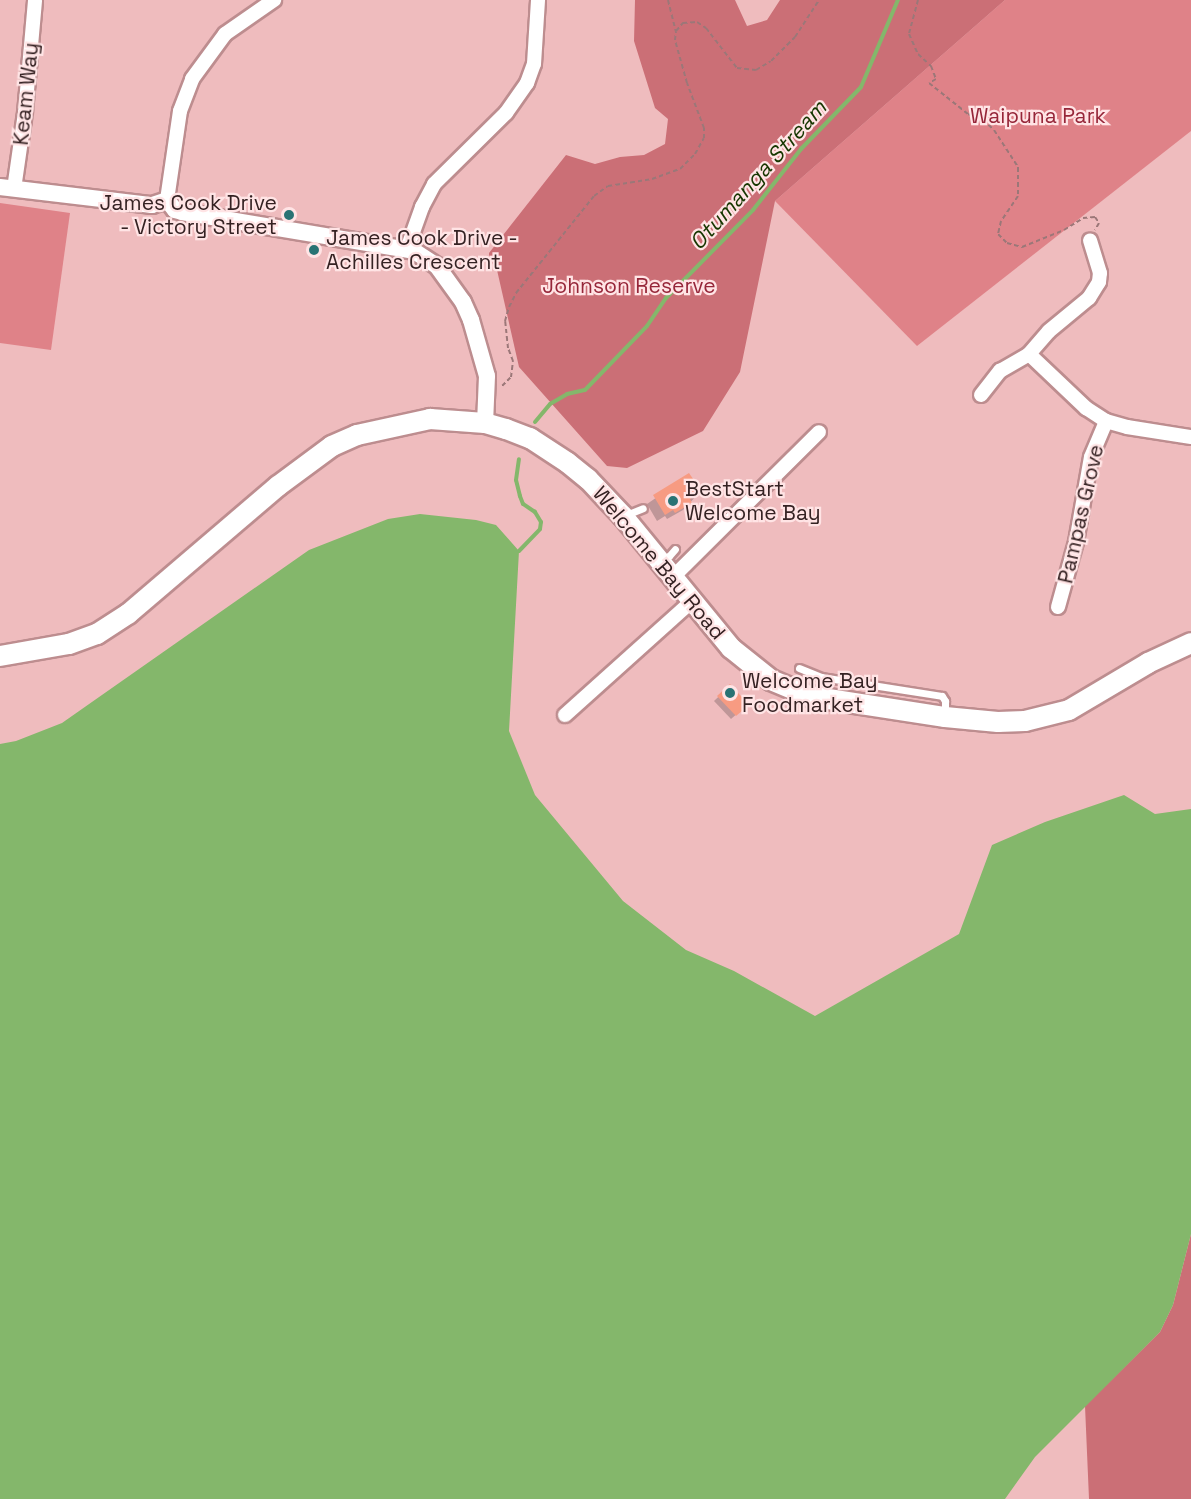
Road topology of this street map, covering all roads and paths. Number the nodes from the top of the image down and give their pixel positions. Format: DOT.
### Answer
graph roads {
  1 [pos="35,0"];
  2 [pos="274,0"];
  3 [pos="538,0"];
  4 [pos="668,0"];
  5 [pos="819,0"];
  6 [pos="918,0"];
  7 [pos="676,31"];
  8 [pos="7,188"];
  9 [pos="168,200"];
  10 [pos="1090,241"];
  11 [pos="407,249"];
  12 [pos="1029,354"];
  13 [pos="981,396"];
  14 [pos="487,399"];
  15 [pos="1106,421"];
  16 [pos="484,423"];
  17 [pos="819,432"];
  18 [pos="1191,437"];
  19 [pos="643,508"];
  20 [pos="623,516"];
  21 [pos="675,549"];
  22 [pos="659,561"];
  23 [pos="672,578"];
  24 [pos="692,601"];
  25 [pos="1058,607"];
  26 [pos="1191,643"];
  27 [pos="0,656"];
  28 [pos="799,668"];
  29 [pos="565,715"];
  30 [pos="945,717"];
  1 -- 8 [label="street, Keam Way"];
  2 -- 9 [label="street"];
  3 -- 11 [label="street"];
  4 -- 7 [label="path"];
  5 -- 7 [label="path"];
  6 -- 10 [label="path"];
  7 -- 14 [label="path"];
  8 -- 9 [label="street"];
  9 -- 11 [label="street"];
  10 -- 12 [label="street"];
  11 -- 14 [label="street"];
  12 -- 13 [label="street"];
  12 -- 15 [label="street"];
  14 -- 16 [label="street"];
  15 -- 18 [label="street"];
  15 -- 25 [label="street, Pampas Grove"];
  16 -- 20 [label="main road, Welcome Bay Road"];
  16 -- 27 [label="main road, Welcome Bay Road"];
  17 -- 23 [label="street"];
  19 -- 20 [label="lane"];
  20 -- 22 [label="main road, Welcome Bay Road"];
  21 -- 22 [label="lane"];
  22 -- 23 [label="main road, Welcome Bay Road"];
  23 -- 24 [label="main road, Welcome Bay Road"];
  24 -- 29 [label="street"];
  24 -- 30 [label="main road, Welcome Bay Road"];
  26 -- 30 [label="main road, Welcome Bay Road"];
  28 -- 30 [label="lane"];
}
